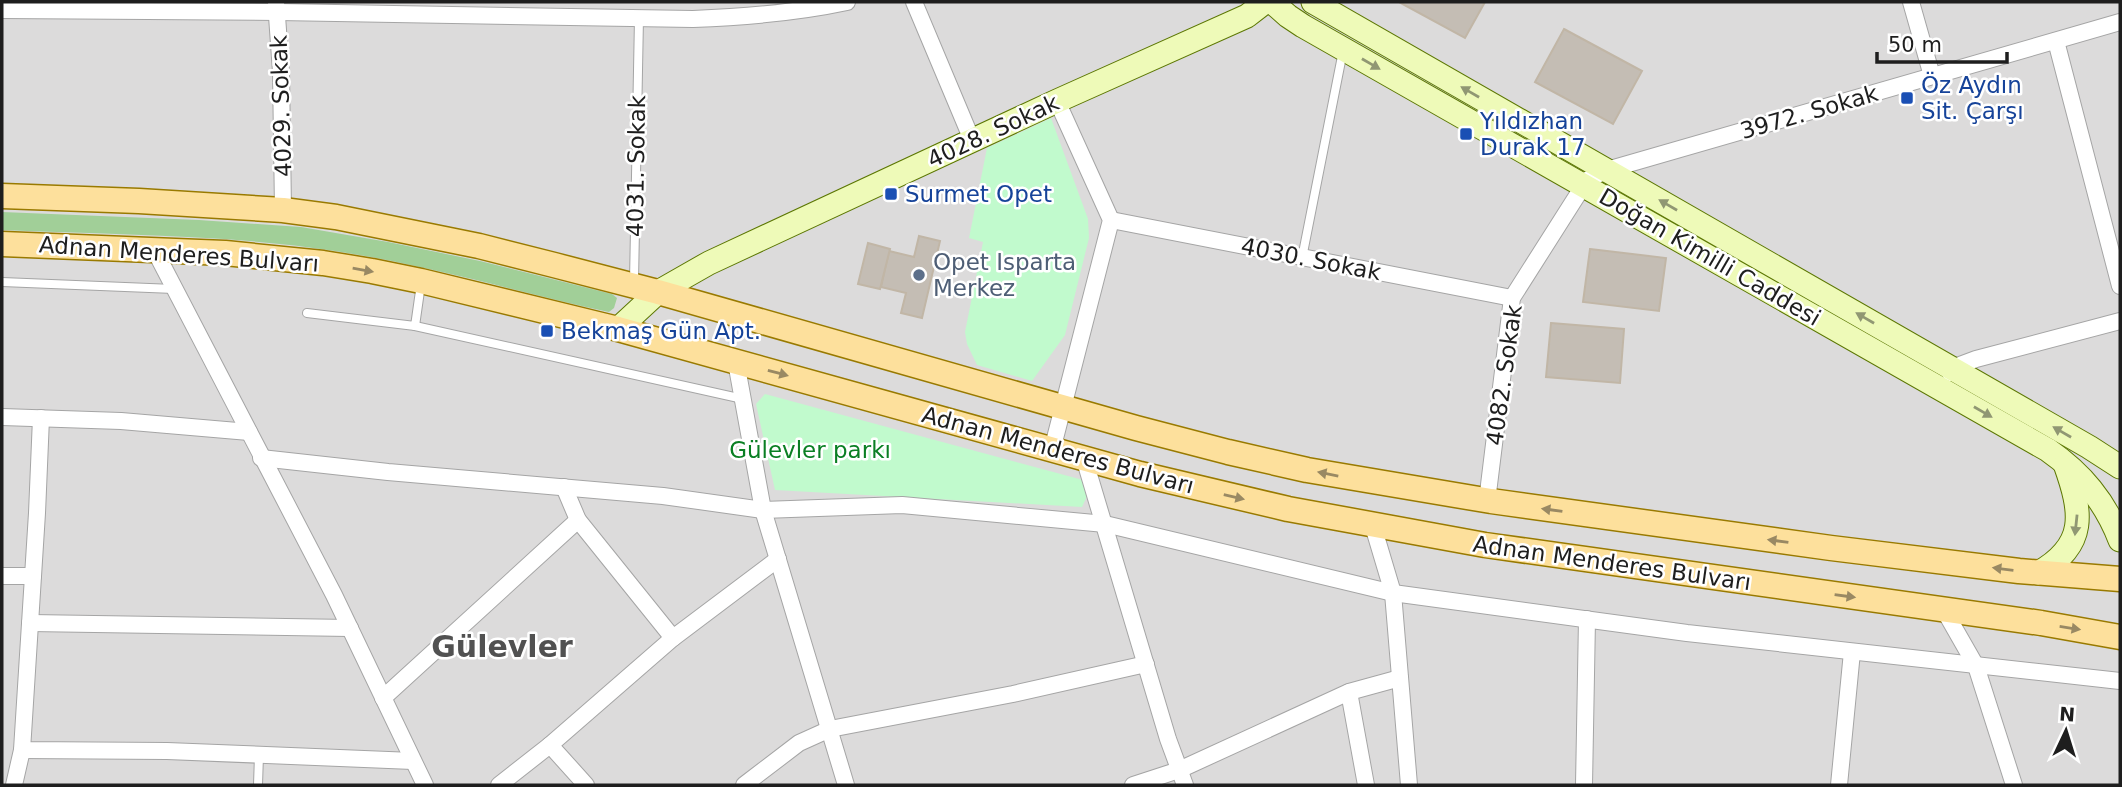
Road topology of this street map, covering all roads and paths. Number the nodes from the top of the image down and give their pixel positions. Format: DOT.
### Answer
graph roads {
  1 [pos="847,2"];
  2 [pos="914,2"];
  3 [pos="1265,2"];
  4 [pos="1272,2"];
  5 [pos="1313,2"];
  6 [pos="1911,2"];
  7 [pos="277,7"];
  8 [pos="2,10"];
  9 [pos="639,18"];
  10 [pos="2120,22"];
  11 [pos="2056,41"];
  12 [pos="1344,49"];
  13 [pos="1932,76"];
  14 [pos="1056,101"];
  15 [pos="972,140"];
  16 [pos="1606,170"];
  17 [pos="1583,185"];
  18 [pos="2,196"];
  19 [pos="283,210"];
  20 [pos="1111,220"];
  21 [pos="2,244"];
  22 [pos="153,249"];
  23 [pos="1302,258"];
  24 [pos="421,281"];
  25 [pos="2,282"];
  26 [pos="2120,286"];
  27 [pos="174,289"];
  28 [pos="1512,298"];
  29 [pos="635,303"];
  30 [pos="307,313"];
  31 [pos="2120,321"];
  32 [pos="415,326"];
  33 [pos="736,362"];
  34 [pos="1954,369"];
  35 [pos="1937,385"];
  36 [pos="743,399"];
  37 [pos="1063,407"];
  38 [pos="2,416"];
  39 [pos="41,418"];
  40 [pos="249,432"];
  41 [pos="1052,450"];
  42 [pos="261,458"];
  43 [pos="1084,458"];
  44 [pos="2064,461"];
  45 [pos="2120,467"];
  46 [pos="564,487"];
  47 [pos="1487,501"];
  48 [pos="763,510"];
  49 [pos="578,520"];
  50 [pos="1105,524"];
  51 [pos="1373,526"];
  52 [pos="2120,540"];
  53 [pos="778,559"];
  54 [pos="2038,573"];
  55 [pos="2,576"];
  56 [pos="33,576"];
  57 [pos="2120,579"];
  58 [pos="1393,593"];
  59 [pos="1944,610"];
  60 [pos="1587,619"];
  61 [pos="30,623"];
  62 [pos="350,628"];
  63 [pos="2120,637"];
  64 [pos="673,638"];
  65 [pos="1852,652"];
  66 [pos="1146,664"];
  67 [pos="1976,666"];
  68 [pos="1400,678"];
  69 [pos="2120,681"];
  70 [pos="1349,692"];
  71 [pos="383,698"];
  72 [pos="830,729"];
  73 [pos="550,746"];
  74 [pos="22,750"];
  75 [pos="259,755"];
  76 [pos="413,761"];
  77 [pos="1182,778"];
  78 [pos="14,785"];
  79 [pos="258,785"];
  80 [pos="425,785"];
  81 [pos="499,785"];
  82 [pos="586,785"];
  83 [pos="744,785"];
  84 [pos="846,785"];
  85 [pos="1133,785"];
  86 [pos="1366,785"];
  87 [pos="1409,785"];
  88 [pos="1584,785"];
  89 [pos="1839,785"];
  90 [pos="2014,785"];
  1 -- 9 [label="street"];
  2 -- 15 [label="street"];
  3 -- 14 [label="main road, 4028. Sokak"];
  4 -- 12 [label="main road, Doğan Kimilli Caddesi"];
  16 -- 5 [label="main road, Doğan Kimilli Caddesi, one-way"];
  6 -- 13 [label="street"];
  7 -- 8 [label="street"];
  7 -- 9 [label="street"];
  7 -- 19 [label="street, 4029. Sokak"];
  9 -- 29 [label="lane, 4031. Sokak"];
  10 -- 11 [label="street, 3972. Sokak"];
  11 -- 13 [label="street, 3972. Sokak"];
  11 -- 26 [label="street"];
  12 -- 17 [label="main road, Doğan Kimilli Caddesi, one-way"];
  12 -- 23 [label="lane"];
  13 -- 16 [label="street, 3972. Sokak"];
  14 -- 15 [label="main road, 4028. Sokak"];
  14 -- 20 [label="street"];
  15 -- 29 [label="main road, 4028. Sokak"];
  16 -- 17 [label="street, 3972. Sokak"];
  34 -- 16 [label="main road, Doğan Kimilli Caddesi, one-way"];
  17 -- 28 [label="street, 4082. Sokak"];
  17 -- 35 [label="main road, Doğan Kimilli Caddesi"];
  18 -- 19 [label="main road, Adnan Menderes Bulvarı"];
  19 -- 29 [label="main road, Adnan Menderes Bulvarı"];
  20 -- 23 [label="street, 4030. Sokak"];
  20 -- 37 [label="street"];
  21 -- 22 [label="main road, Adnan Menderes Bulvarı"];
  22 -- 24 [label="main road, Adnan Menderes Bulvarı, one-way"];
  22 -- 27 [label="street"];
  23 -- 28 [label="street, 4030. Sokak"];
  24 -- 29 [label="main road, Adnan Menderes Bulvarı"];
  24 -- 32 [label="lane"];
  25 -- 27 [label="lane"];
  27 -- 40 [label="street"];
  28 -- 47 [label="street, 4082. Sokak"];
  29 -- 33 [label="main road, Adnan Menderes Bulvarı"];
  29 -- 37 [label="main road, Adnan Menderes Bulvarı"];
  30 -- 32 [label="lane"];
  31 -- 34 [label="street"];
  32 -- 36 [label="lane"];
  33 -- 36 [label="street"];
  33 -- 41 [label="main road, Adnan Menderes Bulvarı, one-way"];
  34 -- 35 [label="street"];
  45 -- 34 [label="main road, Doğan Kimilli Caddesi, one-way"];
  35 -- 44 [label="main road, Doğan Kimilli Caddesi, one-way"];
  36 -- 48 [label="street"];
  37 -- 41 [label="street"];
  47 -- 37 [label="main road, Adnan Menderes Bulvarı, one-way"];
  38 -- 39 [label="street"];
  39 -- 40 [label="street"];
  39 -- 56 [label="street"];
  40 -- 42 [label="street"];
  41 -- 43 [label="main road, Adnan Menderes Bulvarı"];
  42 -- 46 [label="street"];
  42 -- 62 [label="street"];
  43 -- 50 [label="street"];
  43 -- 51 [label="main road, Adnan Menderes Bulvarı, one-way"];
  44 -- 52 [label="main road, Doğan Kimilli Caddesi"];
  44 -- 54 [label="main road, one-way"];
  46 -- 48 [label="street"];
  46 -- 49 [label="street"];
  54 -- 47 [label="main road, Adnan Menderes Bulvarı, one-way"];
  48 -- 50 [label="street"];
  48 -- 53 [label="street"];
  49 -- 64 [label="street"];
  49 -- 71 [label="street"];
  50 -- 58 [label="street"];
  50 -- 66 [label="street"];
  51 -- 58 [label="street"];
  51 -- 59 [label="main road, Adnan Menderes Bulvarı, one-way"];
  53 -- 64 [label="street"];
  53 -- 72 [label="street"];
  54 -- 57 [label="main road, Adnan Menderes Bulvarı"];
  55 -- 56 [label="street"];
  56 -- 61 [label="street"];
  58 -- 60 [label="street"];
  58 -- 68 [label="street"];
  59 -- 63 [label="main road, Adnan Menderes Bulvarı, one-way"];
  59 -- 67 [label="street"];
  60 -- 65 [label="street"];
  60 -- 88 [label="street"];
  61 -- 62 [label="street"];
  61 -- 74 [label="street"];
  62 -- 71 [label="street"];
  64 -- 73 [label="street"];
  65 -- 67 [label="street"];
  65 -- 89 [label="street"];
  66 -- 72 [label="street"];
  66 -- 77 [label="street"];
  67 -- 69 [label="street"];
  67 -- 90 [label="street"];
  68 -- 70 [label="street"];
  68 -- 87 [label="street"];
  70 -- 77 [label="street"];
  70 -- 86 [label="street"];
  71 -- 76 [label="street"];
  72 -- 83 [label="street"];
  72 -- 84 [label="street"];
  73 -- 81 [label="street"];
  73 -- 82 [label="street"];
  74 -- 75 [label="street"];
  74 -- 78 [label="street"];
  75 -- 76 [label="street"];
  75 -- 79 [label="lane"];
  76 -- 80 [label="street"];
  77 -- 85 [label="street"];
}
